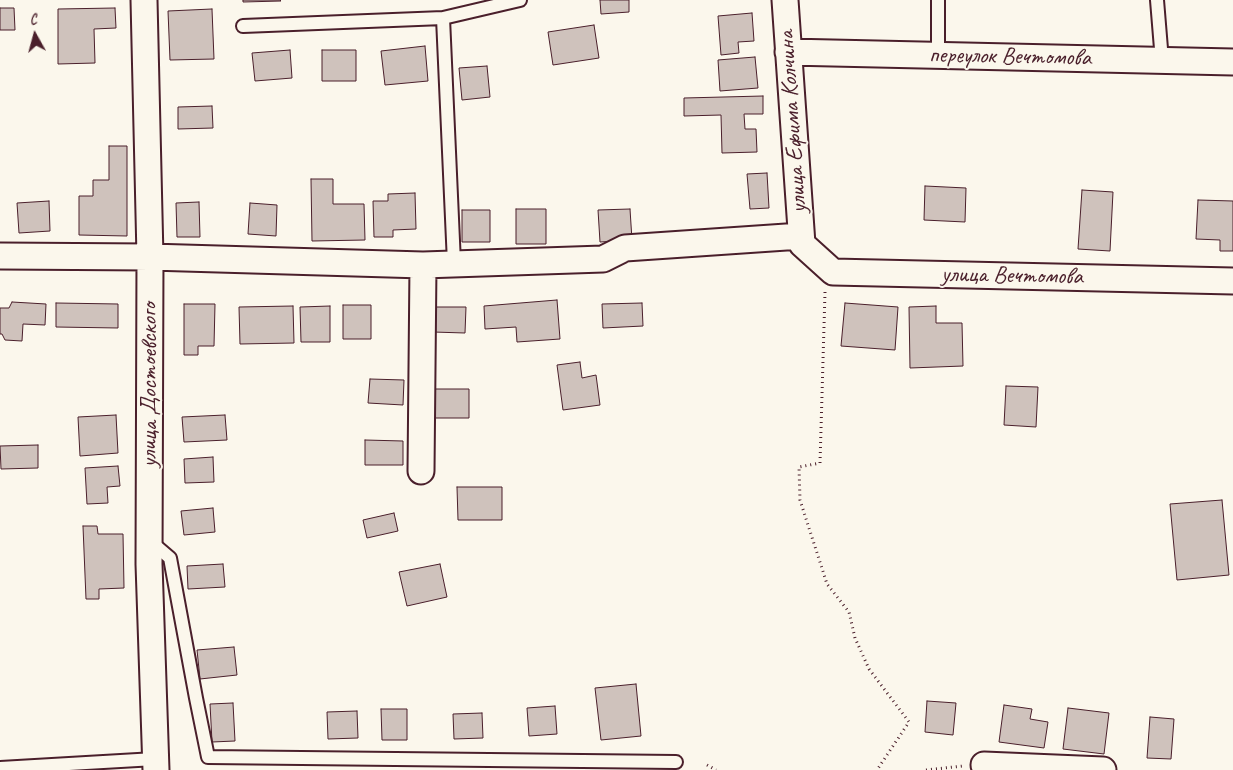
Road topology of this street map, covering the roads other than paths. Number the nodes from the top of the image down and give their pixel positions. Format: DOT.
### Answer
graph roads {
  1 [pos="144,0"];
  2 [pos="520,0"];
  3 [pos="785,0"];
  4 [pos="938,0"];
  5 [pos="1157,0"];
  6 [pos="443,18"];
  7 [pos="244,26"];
  8 [pos="788,52"];
  9 [pos="938,56"];
  10 [pos="1162,61"];
  11 [pos="1233,62"];
  12 [pos="802,240"];
  13 [pos="0,256"];
  14 [pos="150,257"];
  15 [pos="454,262"];
  16 [pos="423,265"];
  17 [pos="1233,281"];
  18 [pos="421,471"];
  19 [pos="149,540"];
  20 [pos="676,762"];
  21 [pos="156,764"];
  22 [pos="984,765"];
  23 [pos="0,768"];
  24 [pos="1104,770"];
  1 -- 14 [label="street, улица Достоевского"];
  2 -- 6 [label="lane"];
  3 -- 8 [label="street, улица Ефима Колчина"];
  4 -- 9 [label="lane"];
  5 -- 10 [label="lane"];
  6 -- 7 [label="lane"];
  6 -- 15 [label="lane"];
  8 -- 9 [label="street, переулок Вечтомова"];
  8 -- 12 [label="street, улица Ефима Колчина"];
  9 -- 10 [label="street, переулок Вечтомова"];
  10 -- 11 [label="street, переулок Вечтомова"];
  12 -- 15 [label="street"];
  12 -- 17 [label="street, улица Вечтомова"];
  13 -- 14 [label="street"];
  14 -- 16 [label="street"];
  14 -- 19 [label="street, улица Достоевского"];
  15 -- 16 [label="street"];
  16 -- 18 [label="street"];
  19 -- 20 [label="lane"];
  19 -- 21 [label="street, улица Достоевского"];
  21 -- 23 [label="lane"];
  22 -- 24 [label="street"];
}
